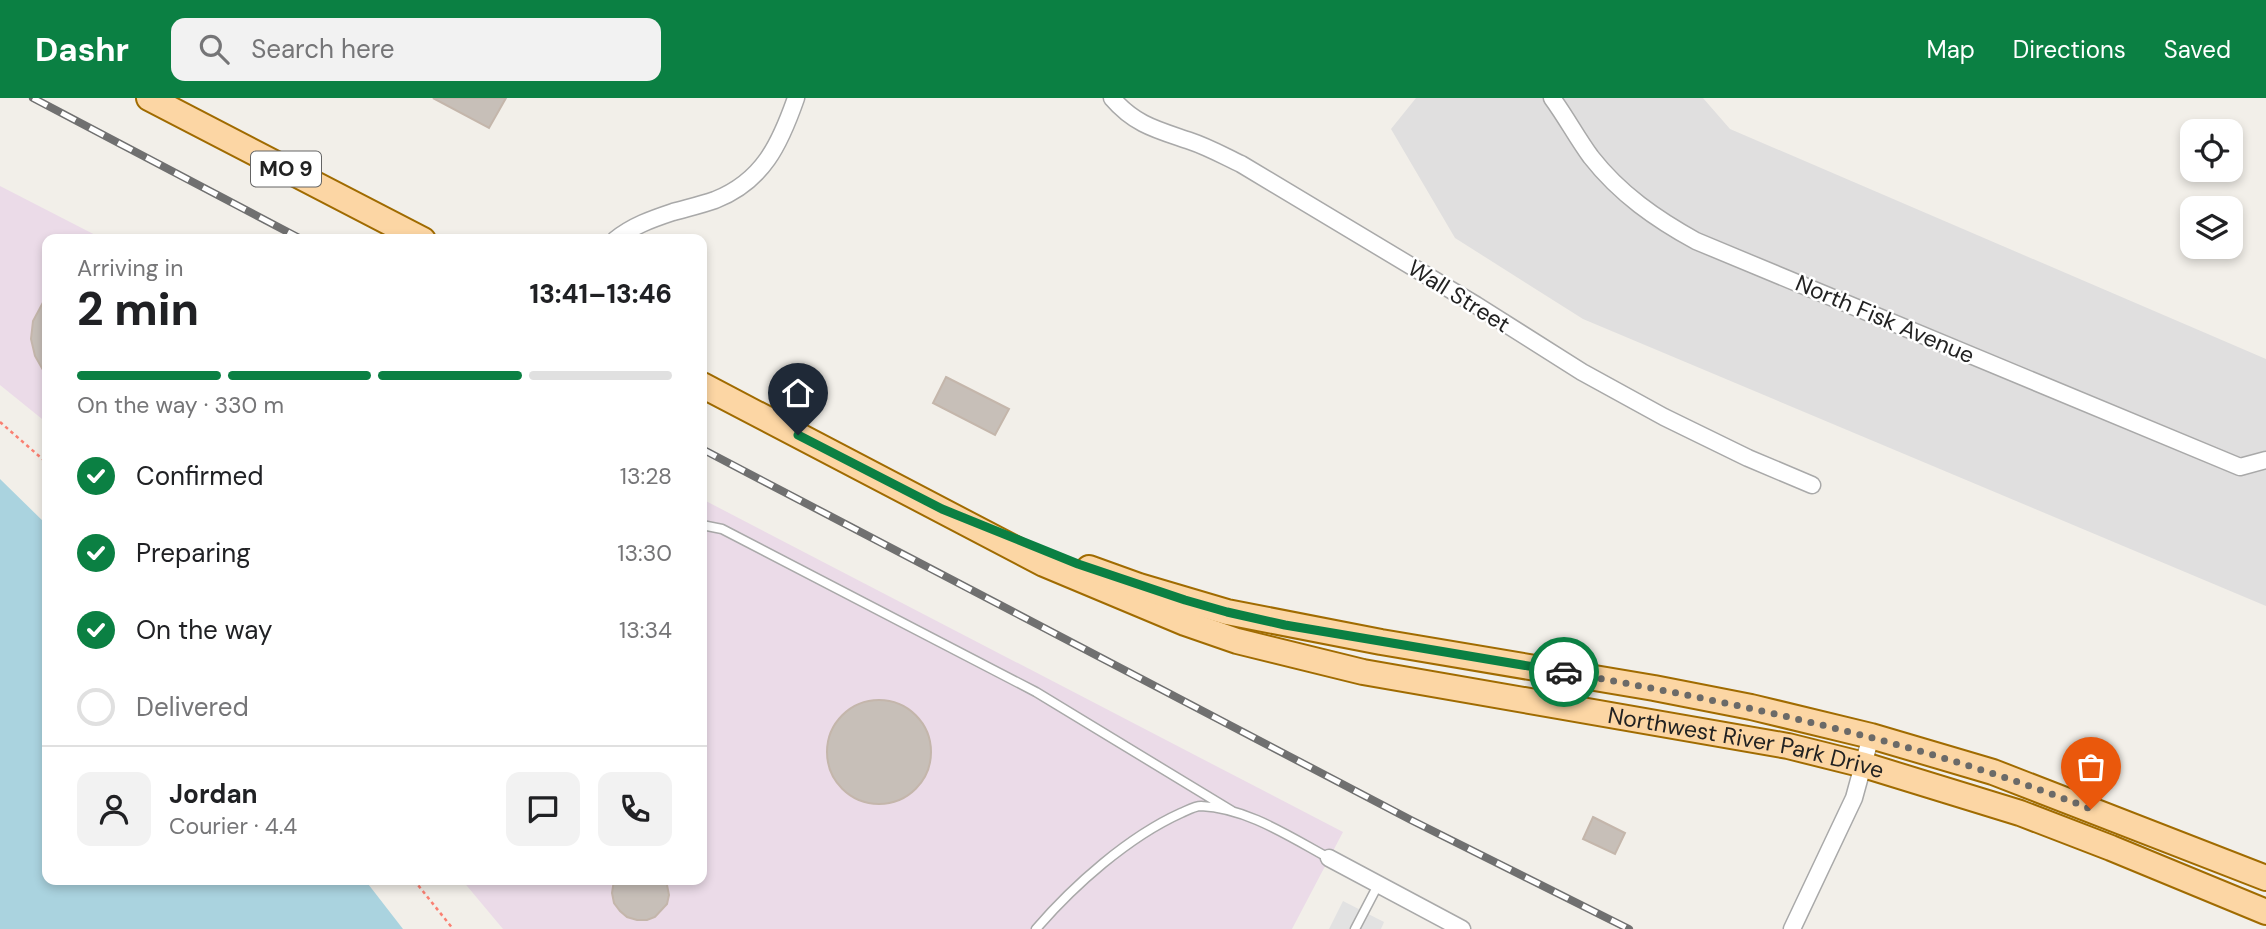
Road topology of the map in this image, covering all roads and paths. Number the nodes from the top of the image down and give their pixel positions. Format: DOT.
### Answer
graph roads {
  1 [pos="149,98"];
  2 [pos="796,98"];
  3 [pos="1112,98"];
  4 [pos="1552,98"];
  5 [pos="411,234"];
  6 [pos="624,234"];
  7 [pos="707,388"];
  8 [pos="0,422"];
  9 [pos="42,459"];
  10 [pos="2266,460"];
  11 [pos="1812,485"];
  12 [pos="942,509"];
  13 [pos="707,525"];
  14 [pos="1871,736"];
  15 [pos="1864,765"];
  16 [pos="1232,811"];
  17 [pos="1329,858"];
  18 [pos="2266,878"];
  19 [pos="418,885"];
  20 [pos="1378,885"];
  21 [pos="2266,912"];
  22 [pos="453,929"];
  23 [pos="1036,929"];
  24 [pos="1355,929"];
  25 [pos="1462,929"];
  26 [pos="1792,929"];
  1 -- 5 [label="main road, MO 9"];
  2 -- 6 [label="street"];
  3 -- 11 [label="street, Wall Street"];
  4 -- 10 [label="street, North Fisk Avenue"];
  7 -- 12 [label="main road, Northwest River Park Drive"];
  8 -- 9 [label="path"];
  12 -- 14 [label="main road, Northwest River Park Drive"];
  12 -- 15 [label="main road, Northwest River Park Drive"];
  13 -- 16 [label="lane"];
  14 -- 15 [label="street"];
  14 -- 18 [label="main road, Northwest River Park Drive"];
  15 -- 21 [label="main road, Northwest River Park Drive"];
  15 -- 26 [label="street"];
  16 -- 17 [label="lane"];
  16 -- 23 [label="lane"];
  17 -- 20 [label="street"];
  19 -- 22 [label="path"];
  20 -- 24 [label="lane"];
  20 -- 25 [label="street"];
}
